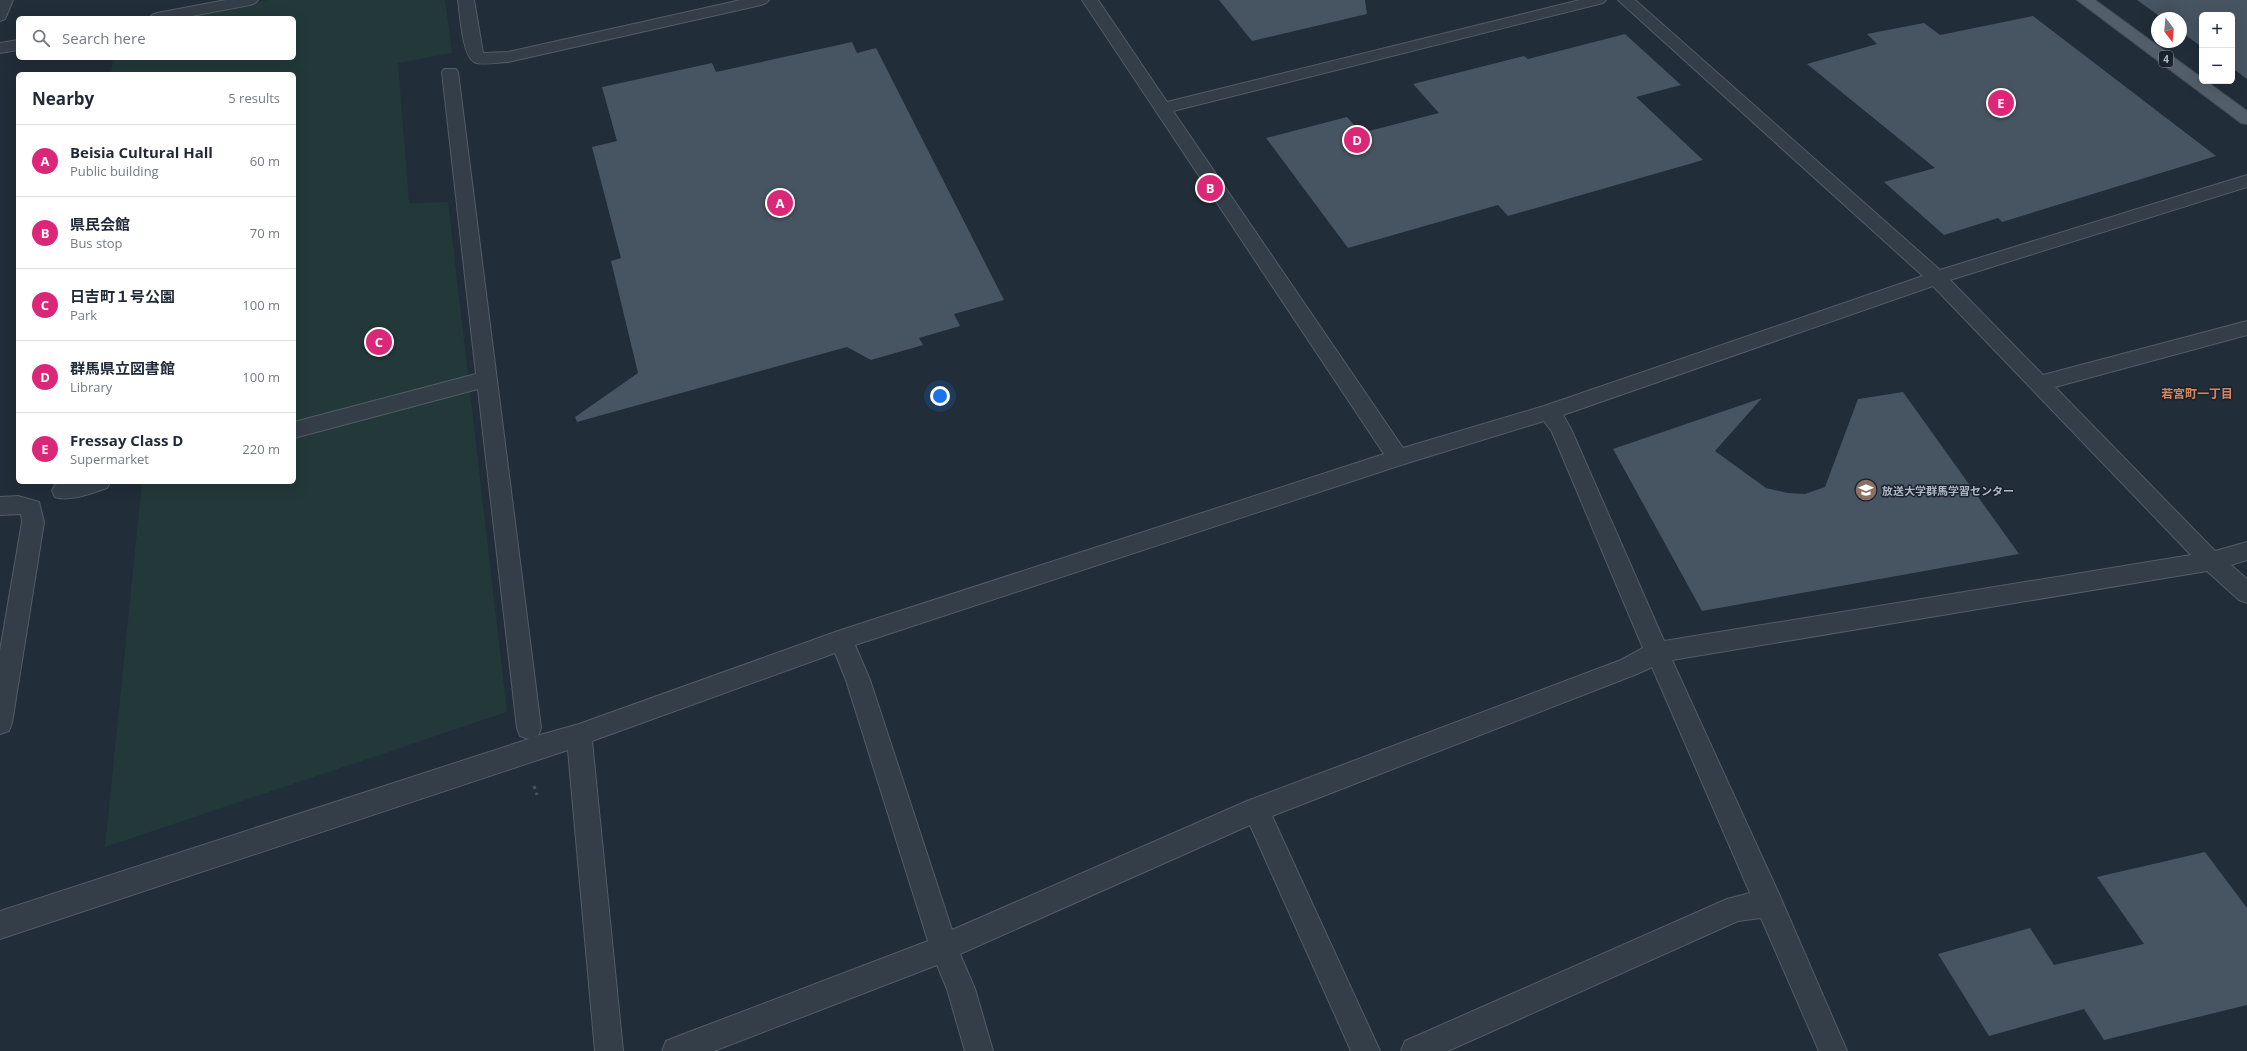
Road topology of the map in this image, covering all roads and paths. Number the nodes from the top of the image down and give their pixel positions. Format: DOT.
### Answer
graph roads {
  1 [pos="5,0"];
  2 [pos="250,0"];
  3 [pos="466,0"];
  4 [pos="761,0"];
  5 [pos="1090,0"];
  6 [pos="1598,0"];
  7 [pos="1626,0"];
  8 [pos="2085,0"];
  9 [pos="0,16"];
  10 [pos="167,16"];
  11 [pos="16,45"];
  12 [pos="0,48"];
  13 [pos="450,72"];
  14 [pos="1164,108"];
  15 [pos="2247,119"];
  16 [pos="2247,181"];
  17 [pos="1936,278"];
  18 [pos="2247,328"];
  19 [pos="486,379"];
  20 [pos="2038,384"];
  21 [pos="1549,412"];
  22 [pos="296,429"];
  23 [pos="1398,458"];
  24 [pos="92,484"];
  25 [pos="63,492"];
  26 [pos="0,506"];
  27 [pos="2247,552"];
  28 [pos="2210,561"];
  29 [pos="2247,593"];
  30 [pos="841,640"];
  31 [pos="1657,652"];
  32 [pos="1,710"];
  33 [pos="529,728"];
  34 [pos="579,735"];
  35 [pos="1256,810"];
  36 [pos="1770,903"];
  37 [pos="0,925"];
  38 [pos="944,948"];
  39 [pos="608,1051"];
  40 [pos="676,1051"];
  41 [pos="979,1051"];
  42 [pos="1366,1051"];
  43 [pos="1415,1051"];
  44 [pos="1833,1051"];
  1 -- 9 [label="street"];
  2 -- 10 [label="street"];
  3 -- 4 [label="street"];
  5 -- 14 [label="street"];
  6 -- 14 [label="street"];
  7 -- 17 [label="street"];
  8 -- 15 [label="main road, 4"];
  11 -- 12 [label="street"];
  13 -- 19 [label="street"];
  14 -- 23 [label="street"];
  16 -- 17 [label="street"];
  17 -- 20 [label="street"];
  17 -- 21 [label="street"];
  18 -- 20 [label="street"];
  19 -- 22 [label="street"];
  19 -- 33 [label="street"];
  20 -- 28 [label="street"];
  21 -- 23 [label="street"];
  21 -- 31 [label="street"];
  23 -- 30 [label="street"];
  24 -- 25 [label="street"];
  26 -- 32 [label="street"];
  27 -- 28 [label="street"];
  28 -- 29 [label="street"];
  28 -- 31 [label="street"];
  30 -- 34 [label="street"];
  30 -- 38 [label="street"];
  31 -- 35 [label="street"];
  31 -- 36 [label="street"];
  34 -- 37 [label="street"];
  34 -- 39 [label="street"];
  35 -- 38 [label="street"];
  35 -- 42 [label="street"];
  36 -- 43 [label="street"];
  36 -- 44 [label="street"];
  38 -- 40 [label="street"];
  38 -- 41 [label="street"];
}
